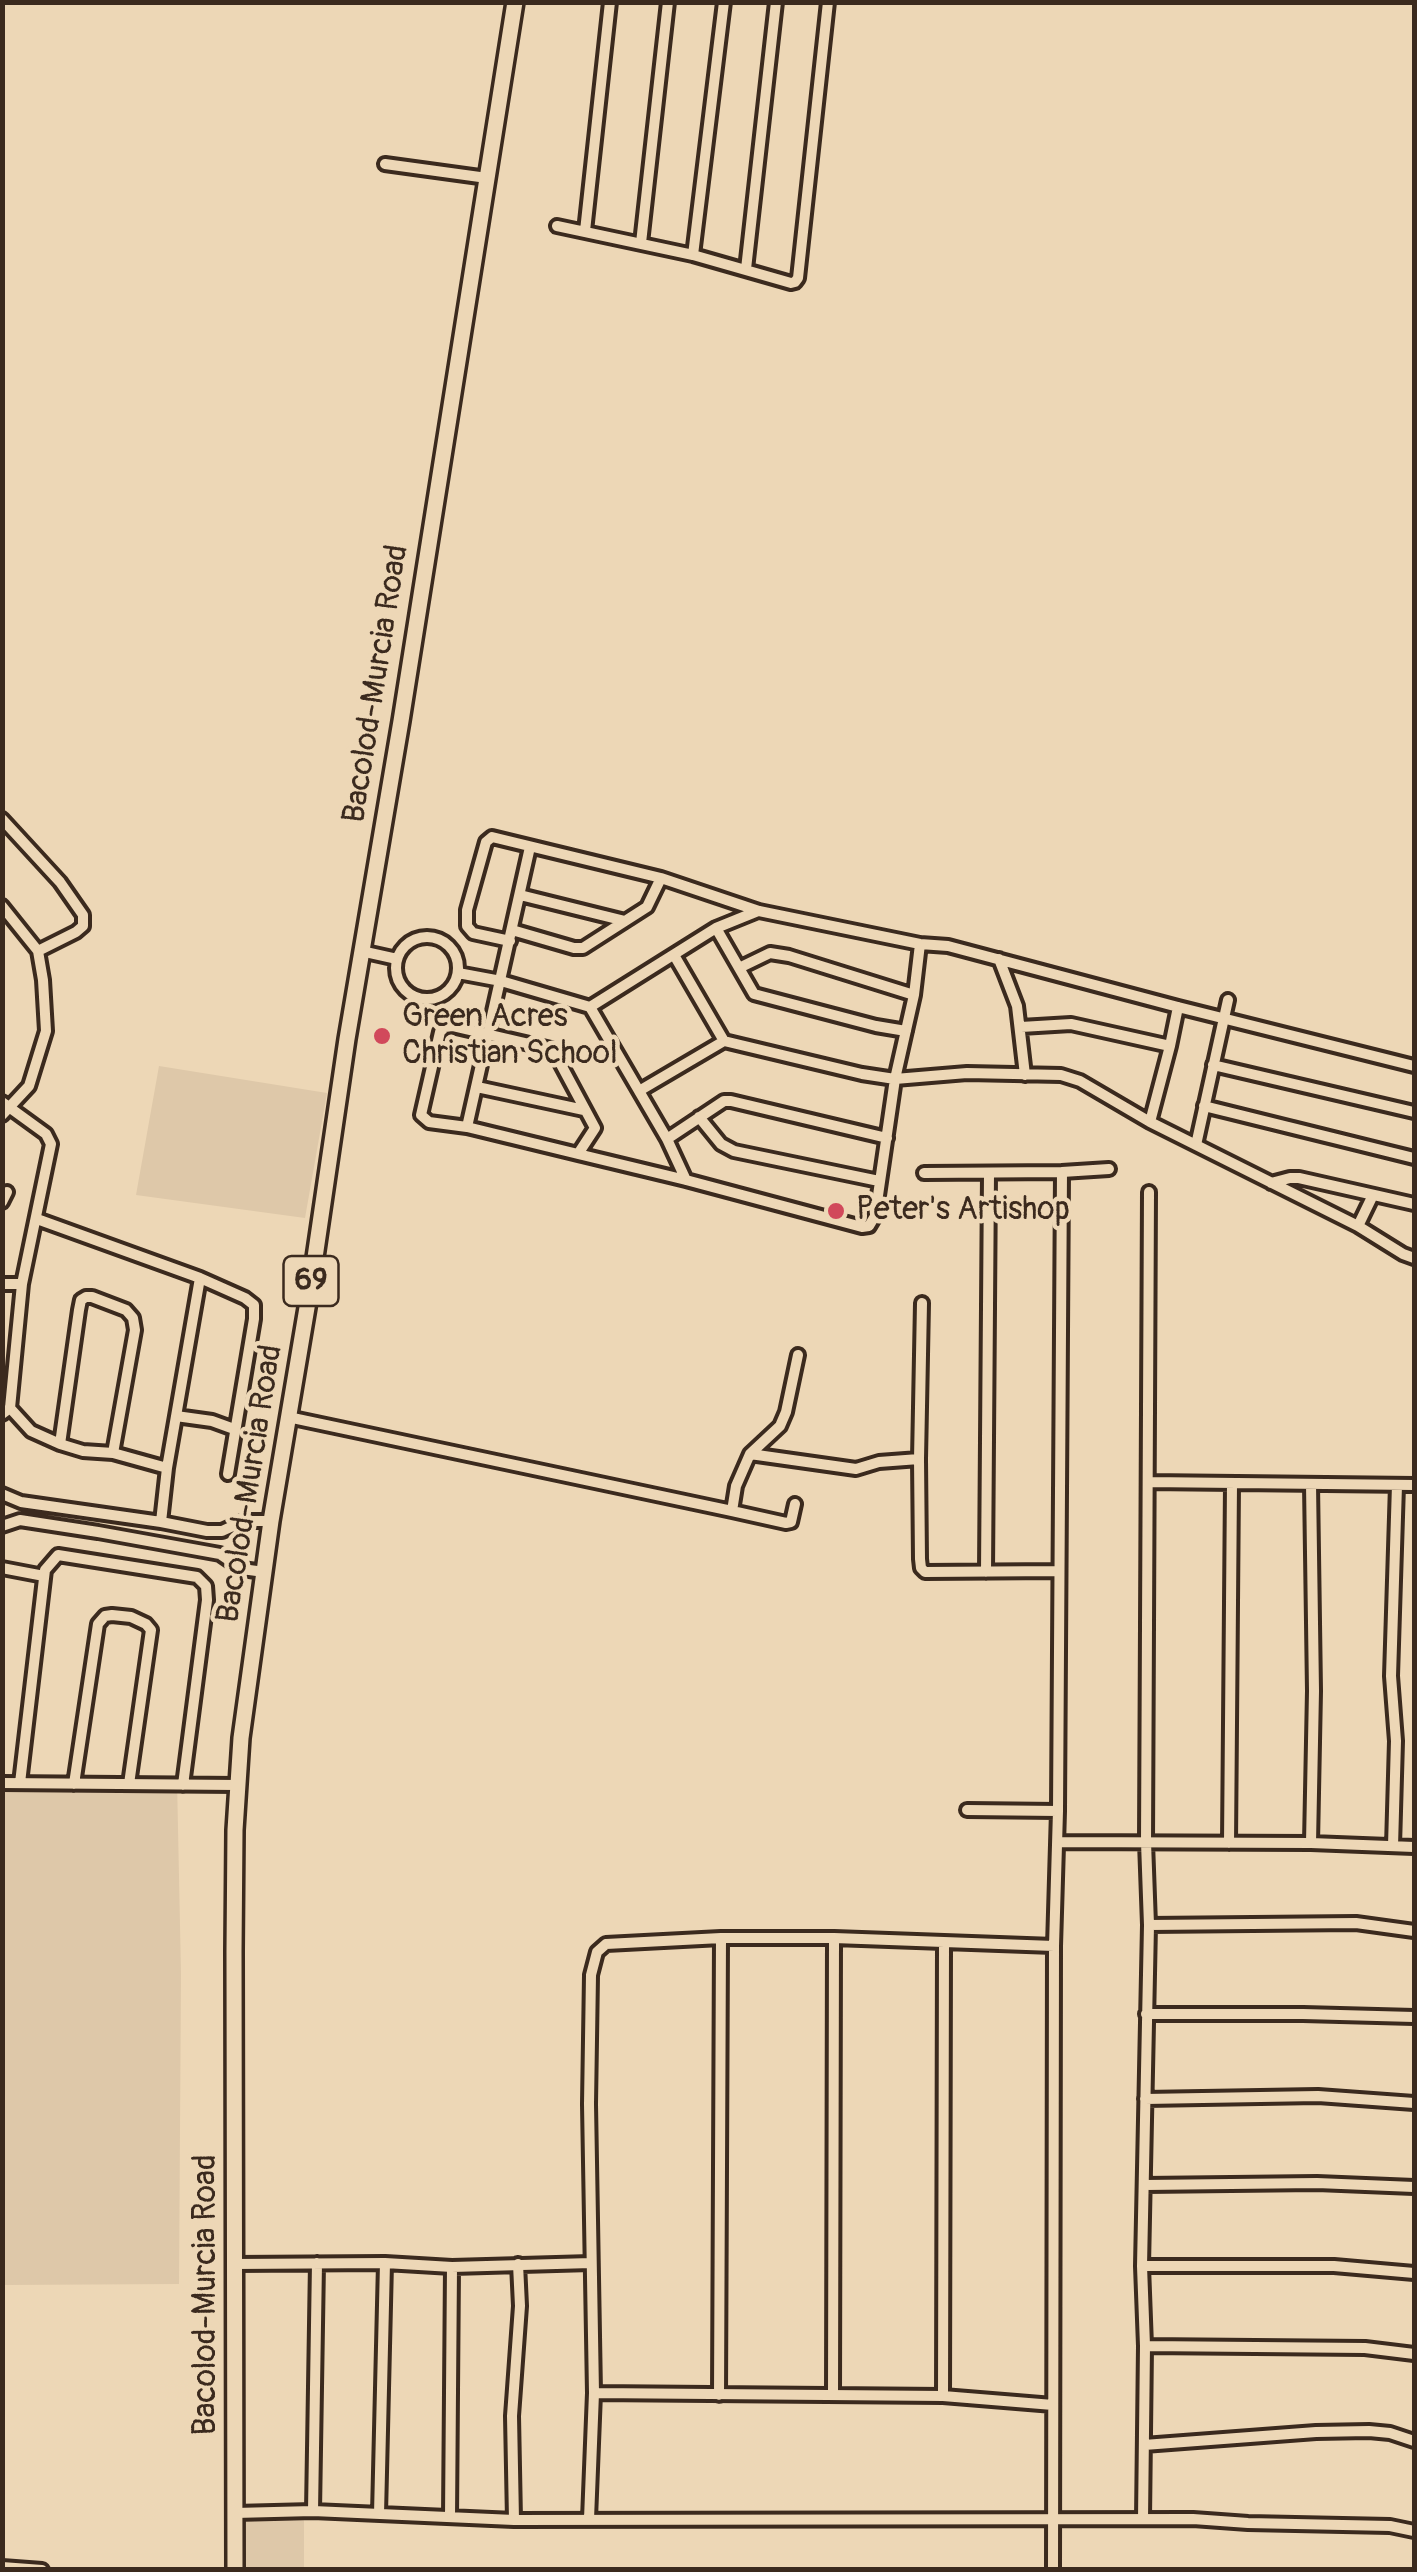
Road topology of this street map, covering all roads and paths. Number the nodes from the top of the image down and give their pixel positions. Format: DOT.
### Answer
graph roads {
  1 [pos="514,2"];
  2 [pos="610,2"];
  3 [pos="668,2"];
  4 [pos="724,2"];
  5 [pos="776,2"];
  6 [pos="828,2"];
  7 [pos="385,164"];
  8 [pos="487,178"];
  9 [pos="557,226"];
  10 [pos="585,231"];
  11 [pos="641,244"];
  12 [pos="693,255"];
  13 [pos="746,269"];
  14 [pos="2,819"];
  15 [pos="530,847"];
  16 [pos="660,878"];
  17 [pos="520,896"];
  18 [pos="2,906"];
  19 [pos="758,911"];
  20 [pos="624,922"];
  21 [pos="716,928"];
  22 [pos="511,936"];
  23 [pos="920,944"];
  24 [pos="38,951"];
  25 [pos="361,951"];
  26 [pos="674,955"];
  27 [pos="1000,959"];
  28 [pos="397,960"];
  29 [pos="740,968"];
  30 [pos="458,974"];
  31 [pos="501,981"];
  32 [pos="914,995"];
  33 [pos="1228,1000"];
  34 [pos="590,1007"];
  35 [pos="1178,1007"];
  36 [pos="1223,1018"];
  37 [pos="1021,1027"];
  38 [pos="906,1031"];
  39 [pos="488,1036"];
  40 [pos="724,1041"];
  41 [pos="1170,1046"];
  42 [pos="1213,1065"];
  43 [pos="1414,1066"];
  44 [pos="1026,1075"];
  45 [pos="895,1079"];
  46 [pos="477,1088"];
  47 [pos="639,1092"];
  48 [pos="1204,1106"];
  49 [pos="5,1108"];
  50 [pos="584,1110"];
  51 [pos="1414,1112"];
  52 [pos="699,1118"];
  53 [pos="1150,1122"];
  54 [pos="468,1127"];
  55 [pos="667,1138"];
  56 [pos="887,1138"];
  57 [pos="1196,1145"];
  58 [pos="578,1154"];
  59 [pos="1414,1158"];
  60 [pos="1109,1168"];
  61 [pos="1062,1172"];
  62 [pos="924,1173"];
  63 [pos="989,1174"];
  64 [pos="686,1180"];
  65 [pos="880,1182"];
  66 [pos="1271,1184"];
  67 [pos="1148,1192"];
  68 [pos="1374,1194"];
  69 [pos="1414,1204"];
  70 [pos="37,1219"];
  71 [pos="1358,1226"];
  72 [pos="1414,1258"];
  73 [pos="200,1278"];
  74 [pos="2,1284"];
  75 [pos="22,1284"];
  76 [pos="922,1303"];
  77 [pos="798,1354"];
  78 [pos="6,1411"];
  79 [pos="176,1416"];
  80 [pos="288,1417"];
  81 [pos="234,1429"];
  82 [pos="60,1444"];
  83 [pos="114,1453"];
  84 [pos="750,1454"];
  85 [pos="919,1459"];
  86 [pos="167,1468"];
  87 [pos="228,1474"];
  88 [pos="1148,1482"];
  89 [pos="1232,1484"];
  90 [pos="1312,1484"];
  91 [pos="1397,1485"];
  92 [pos="1414,1485"];
  93 [pos="2,1494"];
  94 [pos="21,1502"];
  95 [pos="795,1504"];
  96 [pos="732,1510"];
  97 [pos="100,1513"];
  98 [pos="20,1520"];
  99 [pos="271,1521"];
  100 [pos="161,1522"];
  101 [pos="2,1526"];
  102 [pos="182,1526"];
  103 [pos="98,1532"];
  104 [pos="180,1547"];
  105 [pos="2,1568"];
  106 [pos="1059,1571"];
  107 [pos="264,1572"];
  108 [pos="986,1572"];
  109 [pos="44,1576"];
  110 [pos="2,1783"];
  111 [pos="20,1783"];
  112 [pos="74,1784"];
  113 [pos="129,1784"];
  114 [pos="237,1785"];
  115 [pos="183,1786"];
  116 [pos="967,1810"];
  117 [pos="1058,1811"];
  118 [pos="1058,1842"];
  119 [pos="1146,1842"];
  120 [pos="1229,1843"];
  121 [pos="1311,1844"];
  122 [pos="1393,1846"];
  123 [pos="1414,1847"];
  124 [pos="1149,1925"];
  125 [pos="1414,1931"];
  126 [pos="721,1938"];
  127 [pos="834,1938"];
  128 [pos="944,1944"];
  129 [pos="1054,1946"];
  130 [pos="1146,2014"];
  131 [pos="1414,2018"];
  132 [pos="1145,2099"];
  133 [pos="1414,2103"];
  134 [pos="1145,2185"];
  135 [pos="1414,2187"];
  136 [pos="591,2262"];
  137 [pos="385,2263"];
  138 [pos="234,2264"];
  139 [pos="317,2264"];
  140 [pos="518,2264"];
  141 [pos="452,2266"];
  142 [pos="1142,2266"];
  143 [pos="1414,2274"];
  144 [pos="1145,2346"];
  145 [pos="1414,2354"];
  146 [pos="594,2393"];
  147 [pos="718,2395"];
  148 [pos="833,2395"];
  149 [pos="943,2396"];
  150 [pos="1053,2405"];
  151 [pos="1414,2442"];
  152 [pos="1144,2445"];
  153 [pos="313,2511"];
  154 [pos="235,2513"];
  155 [pos="379,2514"];
  156 [pos="450,2517"];
  157 [pos="1143,2519"];
  158 [pos="514,2520"];
  159 [pos="589,2520"];
  160 [pos="1053,2521"];
  161 [pos="1414,2530"];
  162 [pos="2,2567"];
  163 [pos="42,2570"];
  164 [pos="234,2570"];
  165 [pos="1053,2570"];
  1 -- 8 [label="main road, Bacolod-Murcia Road / 69"];
  2 -- 10 [label="street"];
  3 -- 11 [label="street"];
  4 -- 12 [label="street"];
  5 -- 13 [label="street"];
  6 -- 13 [label="street"];
  7 -- 8 [label="street"];
  8 -- 25 [label="main road, Bacolod-Murcia Road / 69"];
  9 -- 10 [label="street"];
  10 -- 11 [label="street"];
  11 -- 12 [label="street"];
  12 -- 13 [label="street"];
  14 -- 24 [label="street"];
  15 -- 16 [label="street"];
  15 -- 17 [label="street"];
  15 -- 22 [label="street"];
  16 -- 19 [label="street"];
  16 -- 20 [label="street"];
  17 -- 20 [label="street"];
  17 -- 22 [label="street"];
  18 -- 24 [label="street"];
  19 -- 21 [label="street"];
  19 -- 23 [label="street"];
  20 -- 22 [label="street"];
  21 -- 26 [label="street"];
  21 -- 29 [label="street"];
  22 -- 31 [label="street"];
  23 -- 27 [label="street"];
  23 -- 32 [label="street"];
  24 -- 49 [label="street"];
  25 -- 28 [label="street"];
  25 -- 80 [label="main road, Bacolod-Murcia Road / 69"];
  26 -- 34 [label="street"];
  26 -- 40 [label="street"];
  27 -- 35 [label="street"];
  27 -- 37 [label="street"];
  28 -- 30 [label="street"];
  28 -- 30 [label="street"];
  29 -- 32 [label="street"];
  29 -- 38 [label="street"];
  30 -- 31 [label="street"];
  31 -- 34 [label="street"];
  31 -- 39 [label="street"];
  32 -- 38 [label="street"];
  33 -- 36 [label="street"];
  34 -- 47 [label="street"];
  35 -- 36 [label="street"];
  35 -- 41 [label="street"];
  36 -- 42 [label="street"];
  36 -- 43 [label="street"];
  37 -- 41 [label="street"];
  37 -- 44 [label="street"];
  38 -- 45 [label="street"];
  39 -- 46 [label="street"];
  39 -- 50 [label="street"];
  39 -- 54 [label="street"];
  40 -- 45 [label="street"];
  40 -- 47 [label="street"];
  41 -- 53 [label="street"];
  42 -- 48 [label="street"];
  42 -- 51 [label="street"];
  44 -- 45 [label="street"];
  44 -- 53 [label="street"];
  45 -- 56 [label="street"];
  46 -- 50 [label="street"];
  46 -- 54 [label="street"];
  47 -- 55 [label="street"];
  48 -- 57 [label="street"];
  48 -- 59 [label="street"];
  49 -- 70 [label="street"];
  50 -- 58 [label="street"];
  52 -- 55 [label="street"];
  52 -- 56 [label="street"];
  52 -- 65 [label="street"];
  53 -- 57 [label="street"];
  54 -- 58 [label="street"];
  55 -- 64 [label="street"];
  56 -- 65 [label="street"];
  57 -- 66 [label="street"];
  58 -- 64 [label="street"];
  60 -- 61 [label="street"];
  61 -- 63 [label="street"];
  61 -- 106 [label="street"];
  62 -- 63 [label="street"];
  63 -- 108 [label="street"];
  64 -- 65 [label="street"];
  66 -- 68 [label="street"];
  66 -- 71 [label="street"];
  67 -- 88 [label="street"];
  68 -- 69 [label="street"];
  68 -- 71 [label="street"];
  70 -- 73 [label="street"];
  70 -- 75 [label="street"];
  71 -- 72 [label="street"];
  73 -- 79 [label="street"];
  73 -- 81 [label="street"];
  74 -- 75 [label="street"];
  75 -- 78 [label="street"];
  76 -- 85 [label="street"];
  77 -- 84 [label="street"];
  78 -- 82 [label="street"];
  79 -- 81 [label="street"];
  79 -- 86 [label="street"];
  80 -- 96 [label="street"];
  80 -- 99 [label="main road, Bacolod-Murcia Road / 69"];
  81 -- 87 [label="street"];
  82 -- 83 [label="street"];
  82 -- 83 [label="street"];
  83 -- 86 [label="street"];
  84 -- 85 [label="street"];
  84 -- 96 [label="street"];
  85 -- 108 [label="street"];
  86 -- 100 [label="street"];
  88 -- 89 [label="street"];
  88 -- 119 [label="street"];
  89 -- 90 [label="street"];
  89 -- 120 [label="street"];
  90 -- 91 [label="street"];
  90 -- 121 [label="street"];
  91 -- 92 [label="street"];
  91 -- 122 [label="street"];
  93 -- 94 [label="street"];
  94 -- 97 [label="street"];
  94 -- 98 [label="street"];
  95 -- 96 [label="street"];
  97 -- 100 [label="street"];
  97 -- 103 [label="street"];
  98 -- 101 [label="street"];
  98 -- 103 [label="street"];
  99 -- 102 [label="street"];
  99 -- 107 [label="main road, Bacolod-Murcia Road / 69"];
  100 -- 102 [label="street"];
  102 -- 104 [label="street"];
  103 -- 104 [label="street"];
  104 -- 107 [label="street"];
  105 -- 109 [label="street"];
  106 -- 108 [label="street"];
  106 -- 117 [label="street"];
  107 -- 114 [label="main road, Bacolod-Murcia Road / 69"];
  109 -- 111 [label="street"];
  109 -- 115 [label="street"];
  110 -- 111 [label="street"];
  111 -- 112 [label="street"];
  112 -- 113 [label="street"];
  112 -- 113 [label="street"];
  113 -- 115 [label="street"];
  114 -- 115 [label="street"];
  114 -- 138 [label="main road, Bacolod-Murcia Road / 69"];
  116 -- 117 [label="street"];
  117 -- 118 [label="street"];
  118 -- 119 [label="street"];
  118 -- 129 [label="street"];
  119 -- 120 [label="street"];
  119 -- 124 [label="street"];
  120 -- 121 [label="street"];
  121 -- 122 [label="street"];
  122 -- 123 [label="street"];
  124 -- 125 [label="street"];
  124 -- 130 [label="street"];
  126 -- 127 [label="street"];
  126 -- 136 [label="street"];
  126 -- 147 [label="street"];
  127 -- 128 [label="street"];
  127 -- 148 [label="street"];
  128 -- 129 [label="street"];
  128 -- 149 [label="street"];
  129 -- 150 [label="street"];
  130 -- 131 [label="street"];
  130 -- 132 [label="street"];
  132 -- 133 [label="street"];
  132 -- 134 [label="street"];
  134 -- 135 [label="street"];
  134 -- 142 [label="street"];
  136 -- 140 [label="street"];
  136 -- 146 [label="street"];
  137 -- 139 [label="street"];
  137 -- 141 [label="street"];
  137 -- 155 [label="street"];
  138 -- 139 [label="street"];
  138 -- 154 [label="main road, Bacolod-Murcia Road / 69"];
  139 -- 153 [label="street"];
  140 -- 141 [label="street"];
  140 -- 158 [label="street"];
  141 -- 156 [label="street"];
  142 -- 143 [label="street"];
  142 -- 144 [label="street"];
  144 -- 145 [label="street"];
  144 -- 152 [label="street"];
  146 -- 147 [label="street"];
  146 -- 159 [label="street"];
  147 -- 148 [label="street"];
  148 -- 149 [label="street"];
  149 -- 150 [label="street"];
  150 -- 160 [label="street"];
  151 -- 152 [label="street"];
  152 -- 157 [label="street"];
  153 -- 154 [label="street"];
  153 -- 155 [label="street"];
  154 -- 164 [label="main road, Bacolod-Murcia Road / 69"];
  155 -- 156 [label="street"];
  156 -- 158 [label="street"];
  157 -- 160 [label="street"];
  157 -- 161 [label="street"];
  158 -- 159 [label="street"];
  159 -- 160 [label="street"];
  160 -- 165 [label="street"];
  162 -- 163 [label="street"];
}
